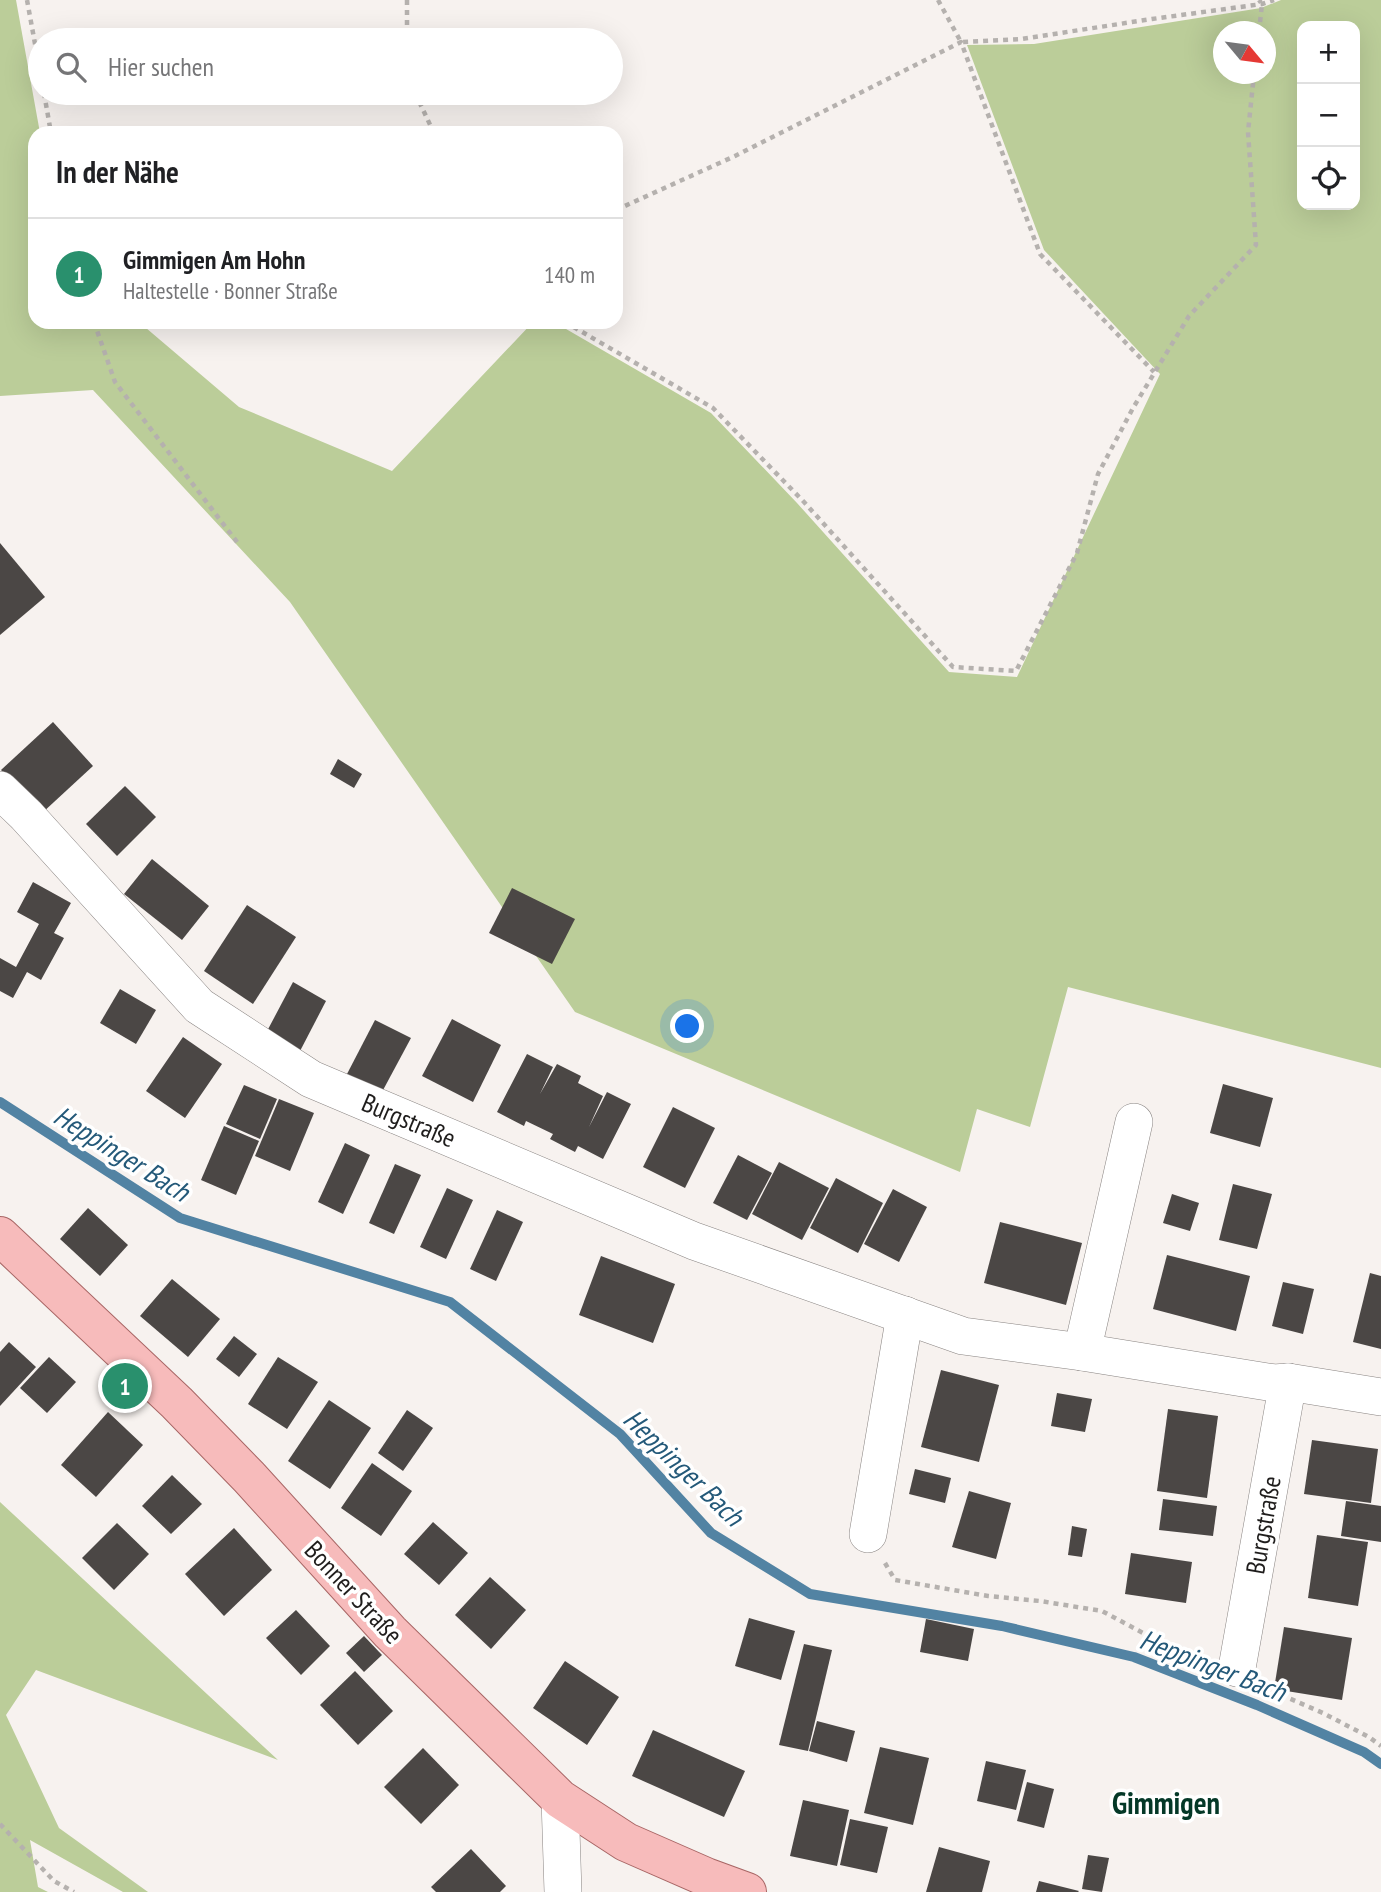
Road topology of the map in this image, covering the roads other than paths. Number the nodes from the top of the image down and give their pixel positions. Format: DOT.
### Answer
graph roads {
  1 [pos="0,790"];
  2 [pos="1134,1122"];
  3 [pos="0,1236"];
  4 [pos="905,1315"];
  5 [pos="1082,1352"];
  6 [pos="1288,1382"];
  7 [pos="1381,1397"];
  8 [pos="868,1534"];
  9 [pos="1237,1668"];
  10 [pos="560,1799"];
  11 [pos="563,1892"];
  12 [pos="747,1892"];
  1 -- 4 [label="street, Burgstraße"];
  2 -- 5 [label="street"];
  3 -- 10 [label="main road, Bonner Straße"];
  4 -- 5 [label="street, Burgstraße"];
  4 -- 8 [label="street"];
  5 -- 6 [label="street, Burgstraße"];
  6 -- 7 [label="street, Burgstraße"];
  6 -- 9 [label="street, Burgstraße"];
  10 -- 11 [label="street"];
  10 -- 12 [label="main road, Bonner Straße"];
}
